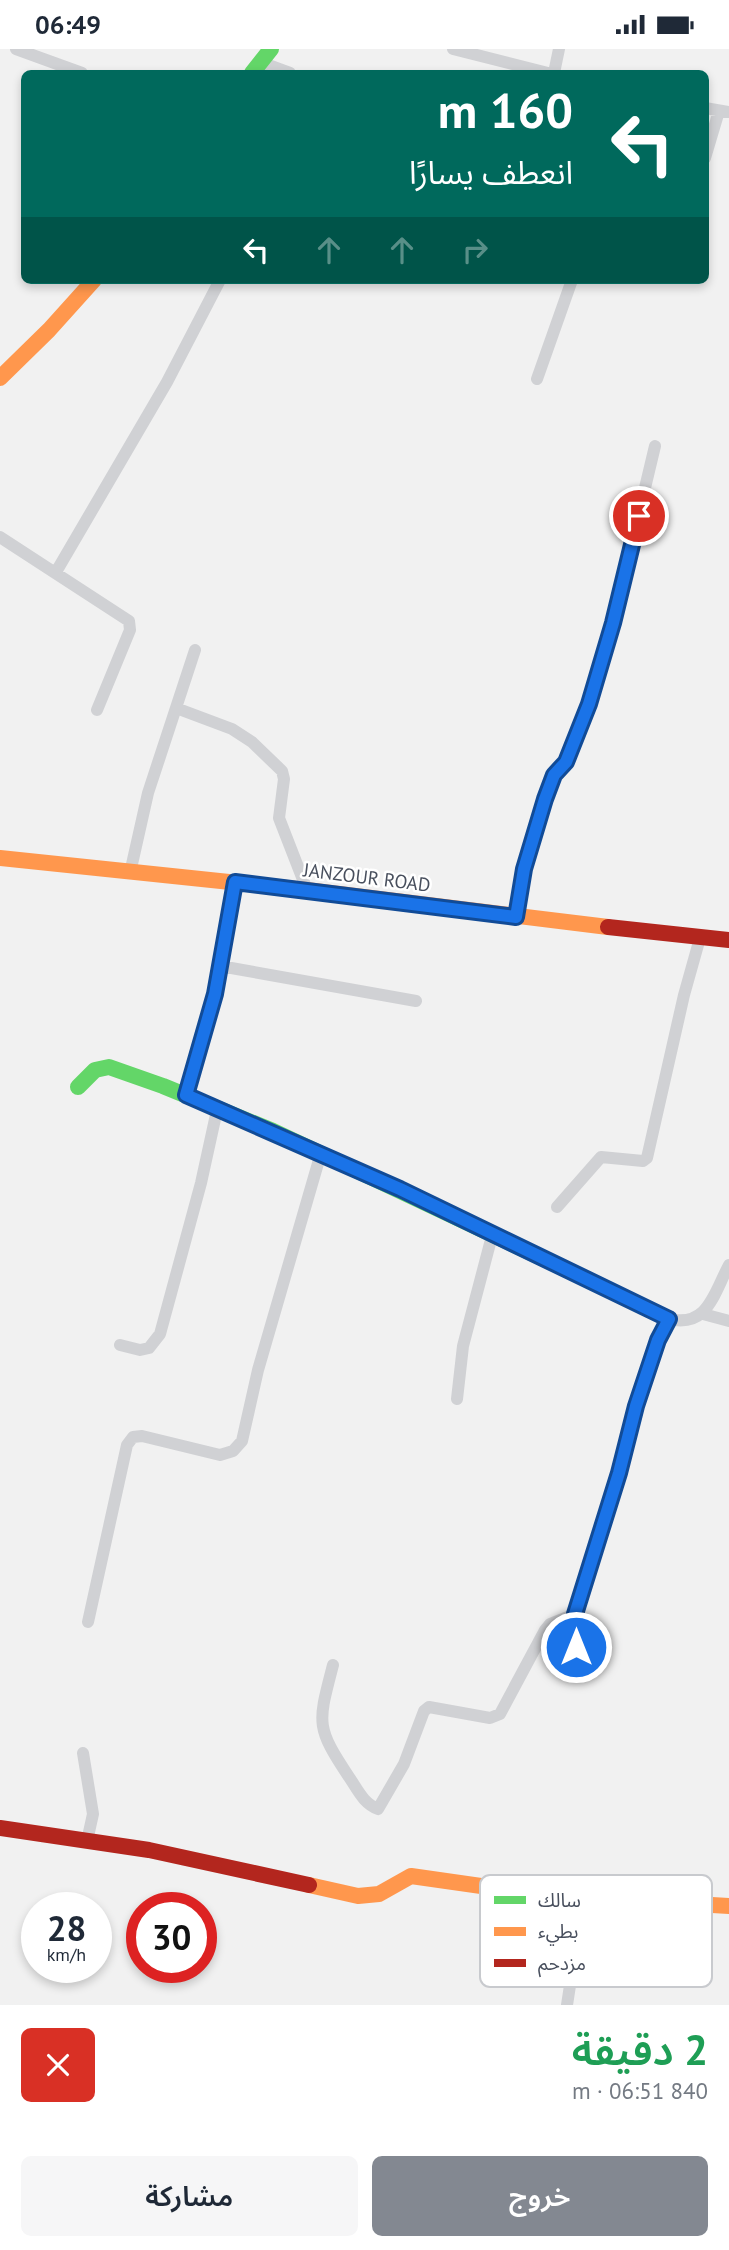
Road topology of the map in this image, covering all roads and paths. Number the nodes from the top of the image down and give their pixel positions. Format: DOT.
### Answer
graph roads {
  1 [pos="16,49"];
  2 [pos="271,49"];
  3 [pos="453,49"];
  4 [pos="559,49"];
  5 [pos="256,68"];
  6 [pos="74,70"];
  7 [pos="523,70"];
  8 [pos="555,70"];
  9 [pos="724,111"];
  10 [pos="709,148"];
  11 [pos="90,284"];
  12 [pos="218,284"];
  13 [pos="571,284"];
  14 [pos="0,378"];
  15 [pos="537,379"];
  16 [pos="655,446"];
  17 [pos="0,537"];
  18 [pos="56,572"];
  19 [pos="195,650"];
  20 [pos="176,708"];
  21 [pos="97,710"];
  22 [pos="0,858"];
  23 [pos="130,873"];
  24 [pos="235,882"];
  25 [pos="307,890"];
  26 [pos="516,917"];
  27 [pos="700,938"];
  28 [pos="729,940"];
  29 [pos="220,966"];
  30 [pos="416,1001"];
  31 [pos="78,1087"];
  32 [pos="186,1095"];
  33 [pos="217,1110"];
  34 [pos="321,1153"];
  35 [pos="557,1207"];
  36 [pos="493,1232"];
  37 [pos="729,1265"];
  38 [pos="703,1314"];
  39 [pos="669,1319"];
  40 [pos="729,1321"];
  41 [pos="120,1345"];
  42 [pos="457,1399"];
  43 [pos="575,1614"];
  44 [pos="88,1622"];
  45 [pos="333,1664"];
  46 [pos="582,1671"];
  47 [pos="83,1753"];
  48 [pos="0,1828"];
  49 [pos="87,1841"];
  50 [pos="480,1886"];
  51 [pos="570,1987"];
  52 [pos="567,2005"];
  1 -- 6 [label="street"];
  2 -- 5 [label="street"];
  3 -- 7 [label="street"];
  4 -- 8 [label="street"];
  9 -- 10 [label="street"];
  11 -- 14 [label="street"];
  12 -- 18 [label="street"];
  13 -- 15 [label="street"];
  16 -- 26 [label="street"];
  17 -- 18 [label="street"];
  18 -- 21 [label="street"];
  19 -- 20 [label="street"];
  20 -- 23 [label="street"];
  20 -- 25 [label="street"];
  22 -- 23 [label="street, JANZOUR ROAD"];
  23 -- 24 [label="street, JANZOUR ROAD"];
  24 -- 25 [label="street, JANZOUR ROAD"];
  24 -- 29 [label="street"];
  25 -- 26 [label="street, JANZOUR ROAD"];
  26 -- 27 [label="street, JANZOUR ROAD"];
  27 -- 28 [label="street, JANZOUR ROAD"];
  27 -- 35 [label="street"];
  29 -- 30 [label="street"];
  29 -- 32 [label="street"];
  31 -- 32 [label="street"];
  32 -- 33 [label="street"];
  33 -- 34 [label="street"];
  33 -- 41 [label="street"];
  34 -- 36 [label="street"];
  34 -- 44 [label="street"];
  36 -- 39 [label="street"];
  36 -- 42 [label="street"];
  37 -- 38 [label="street"];
  38 -- 39 [label="street"];
  38 -- 40 [label="street"];
  39 -- 43 [label="street"];
  43 -- 45 [label="street"];
  43 -- 46 [label="street"];
  47 -- 49 [label="street"];
  48 -- 49 [label="street"];
  49 -- 50 [label="street"];
  51 -- 52 [label="street"];
}
